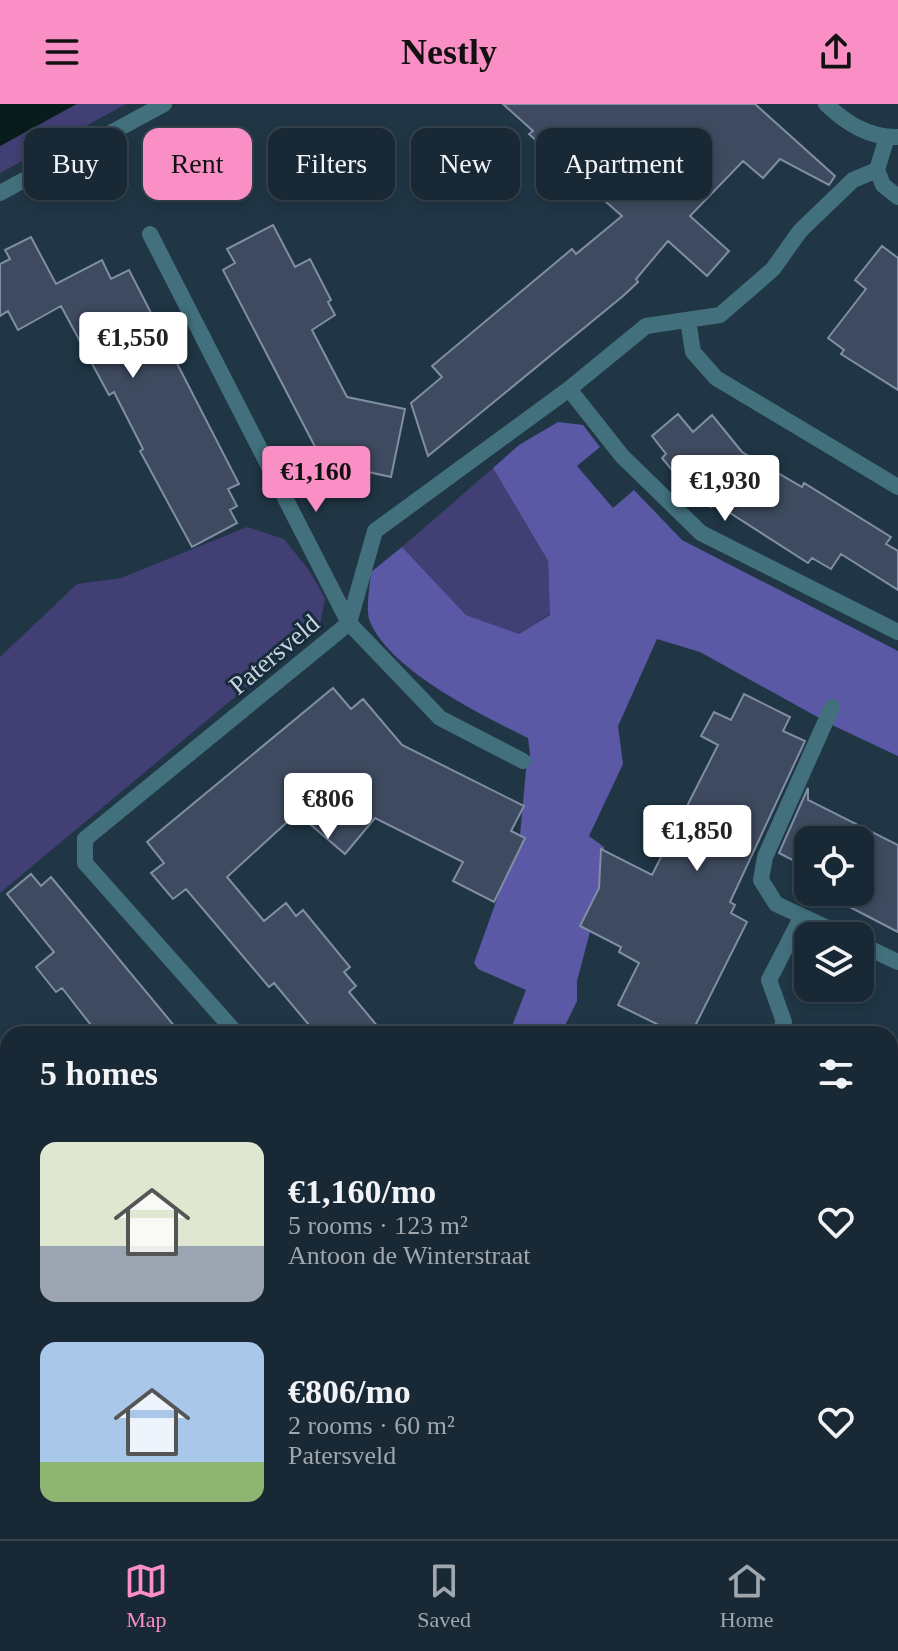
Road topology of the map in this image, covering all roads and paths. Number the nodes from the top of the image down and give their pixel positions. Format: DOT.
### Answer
graph roads {
  1 [pos="164,104"];
  2 [pos="826,104"];
  3 [pos="893,137"];
  4 [pos="877,170"];
  5 [pos="0,193"];
  6 [pos="898,197"];
  7 [pos="150,234"];
  8 [pos="688,320"];
  9 [pos="569,389"];
  10 [pos="898,487"];
  11 [pos="349,623"];
  12 [pos="898,632"];
  13 [pos="832,707"];
  14 [pos="523,761"];
  15 [pos="802,916"];
  16 [pos="815,922"];
  17 [pos="874,951"];
  18 [pos="898,962"];
  19 [pos="230,1026"];
  20 [pos="782,1026"];
  1 -- 5 [label="street"];
  2 -- 3 [label="street"];
  3 -- 4 [label="street"];
  4 -- 6 [label="street"];
  4 -- 8 [label="street, Patersveld"];
  7 -- 11 [label="street"];
  8 -- 9 [label="street, Patersveld"];
  8 -- 10 [label="street"];
  9 -- 11 [label="street, Patersveld"];
  9 -- 12 [label="street"];
  11 -- 14 [label="street"];
  11 -- 19 [label="street, Patersveld"];
  13 -- 15 [label="street"];
  15 -- 16 [label="street"];
  15 -- 20 [label="street"];
  17 -- 18 [label="street"];
}
